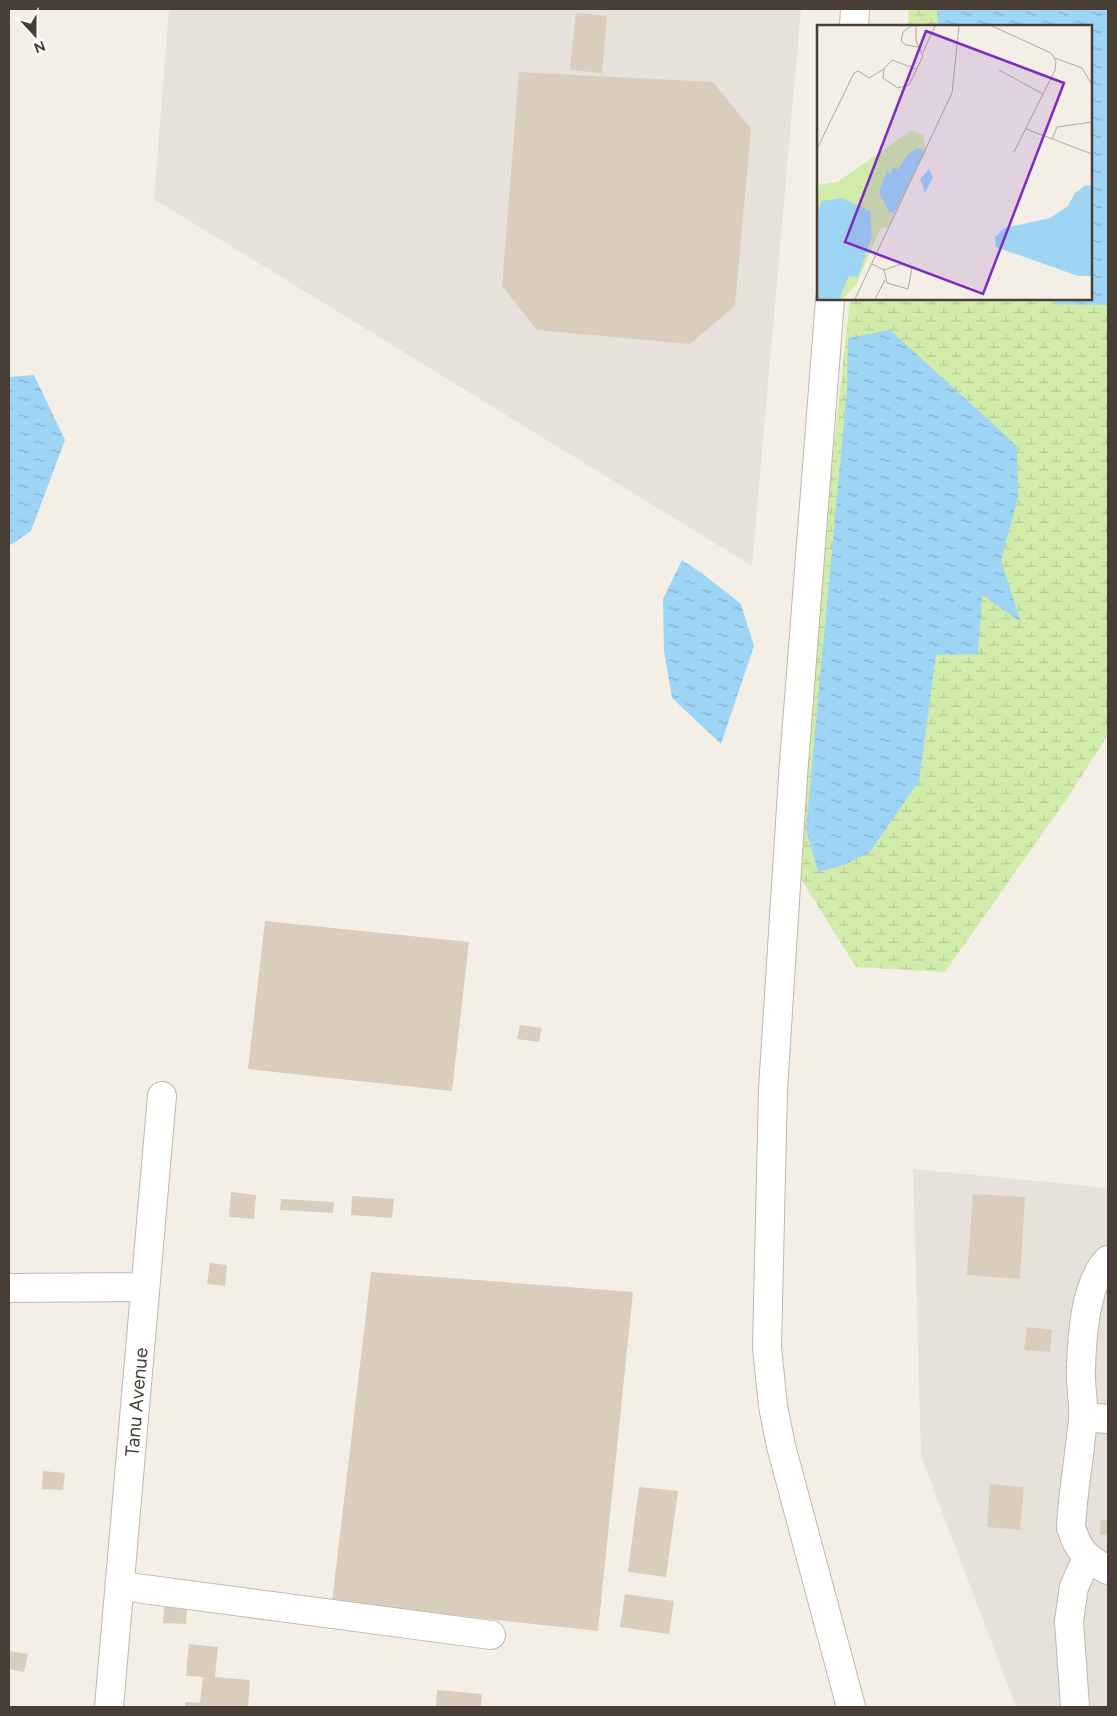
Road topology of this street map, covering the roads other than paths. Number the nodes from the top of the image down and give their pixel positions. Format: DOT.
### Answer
graph roads {
  1 [pos="855,9"];
  2 [pos="854,25"];
  3 [pos="830,300"];
  4 [pos="162,1096"];
  5 [pos="1108,1260"];
  6 [pos="145,1287"];
  7 [pos="9,1288"];
  8 [pos="1095,1418"];
  9 [pos="1097,1564"];
  10 [pos="121,1586"];
  11 [pos="491,1635"];
  12 [pos="109,1707"];
  13 [pos="851,1707"];
  14 [pos="1075,1707"];
  1 -- 2 [label="street"];
  3 -- 13 [label="street"];
  4 -- 6 [label="street, Tanu Avenue"];
  5 -- 8 [label="street"];
  6 -- 7 [label="street"];
  6 -- 10 [label="street, Tanu Avenue"];
  8 -- 9 [label="street"];
  9 -- 14 [label="street"];
  10 -- 11 [label="street"];
  10 -- 12 [label="street, Tanu Avenue"];
}
